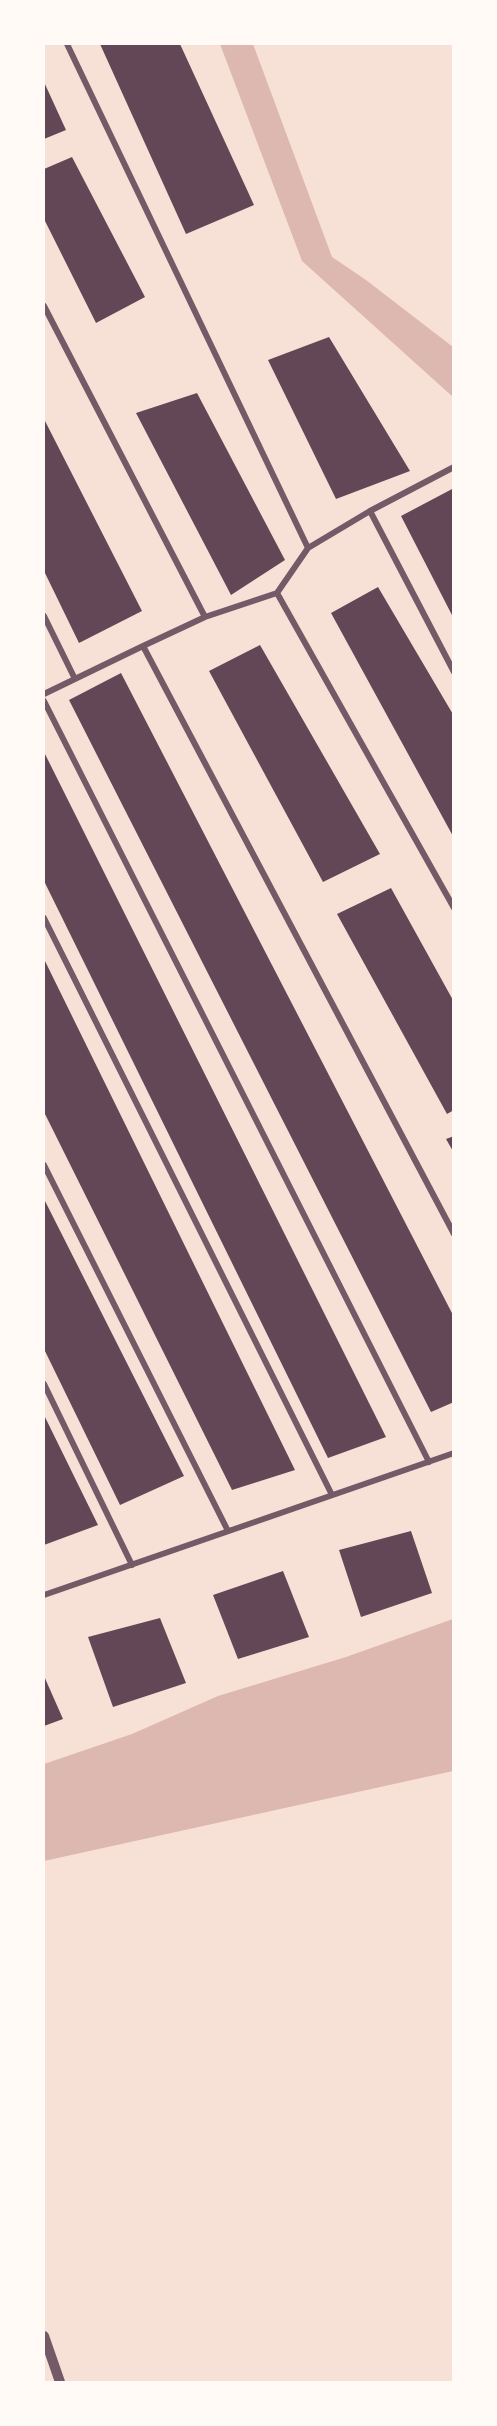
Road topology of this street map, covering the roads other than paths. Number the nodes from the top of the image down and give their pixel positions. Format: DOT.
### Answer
graph roads {
  1 [pos="67,44"];
  2 [pos="44,306"];
  3 [pos="453,467"];
  4 [pos="370,511"];
  5 [pos="308,548"];
  6 [pos="277,593"];
  7 [pos="44,616"];
  8 [pos="205,617"];
  9 [pos="143,646"];
  10 [pos="453,672"];
  11 [pos="75,679"];
  12 [pos="44,694"];
  13 [pos="44,701"];
  14 [pos="451,897"];
  15 [pos="453,908"];
  16 [pos="44,918"];
  17 [pos="44,1165"];
  18 [pos="453,1234"];
  19 [pos="44,1384"];
  20 [pos="453,1453"];
  21 [pos="429,1462"];
  22 [pos="332,1495"];
  23 [pos="228,1531"];
  24 [pos="132,1565"];
  25 [pos="44,1595"];
  26 [pos="44,2336"];
  27 [pos="60,2382"];
  1 -- 5 [label="street"];
  2 -- 8 [label="street"];
  3 -- 4 [label="street"];
  4 -- 5 [label="street"];
  4 -- 10 [label="street"];
  5 -- 6 [label="street"];
  6 -- 8 [label="street"];
  6 -- 14 [label="street"];
  7 -- 11 [label="street"];
  8 -- 9 [label="street"];
  9 -- 11 [label="street"];
  9 -- 18 [label="street"];
  11 -- 12 [label="street"];
  13 -- 21 [label="street"];
  14 -- 15 [label="street"];
  16 -- 22 [label="street"];
  17 -- 23 [label="street"];
  19 -- 24 [label="street"];
  20 -- 21 [label="street"];
  21 -- 22 [label="street"];
  22 -- 23 [label="street"];
  23 -- 24 [label="street"];
  24 -- 25 [label="street"];
  26 -- 27 [label="street"];
}
